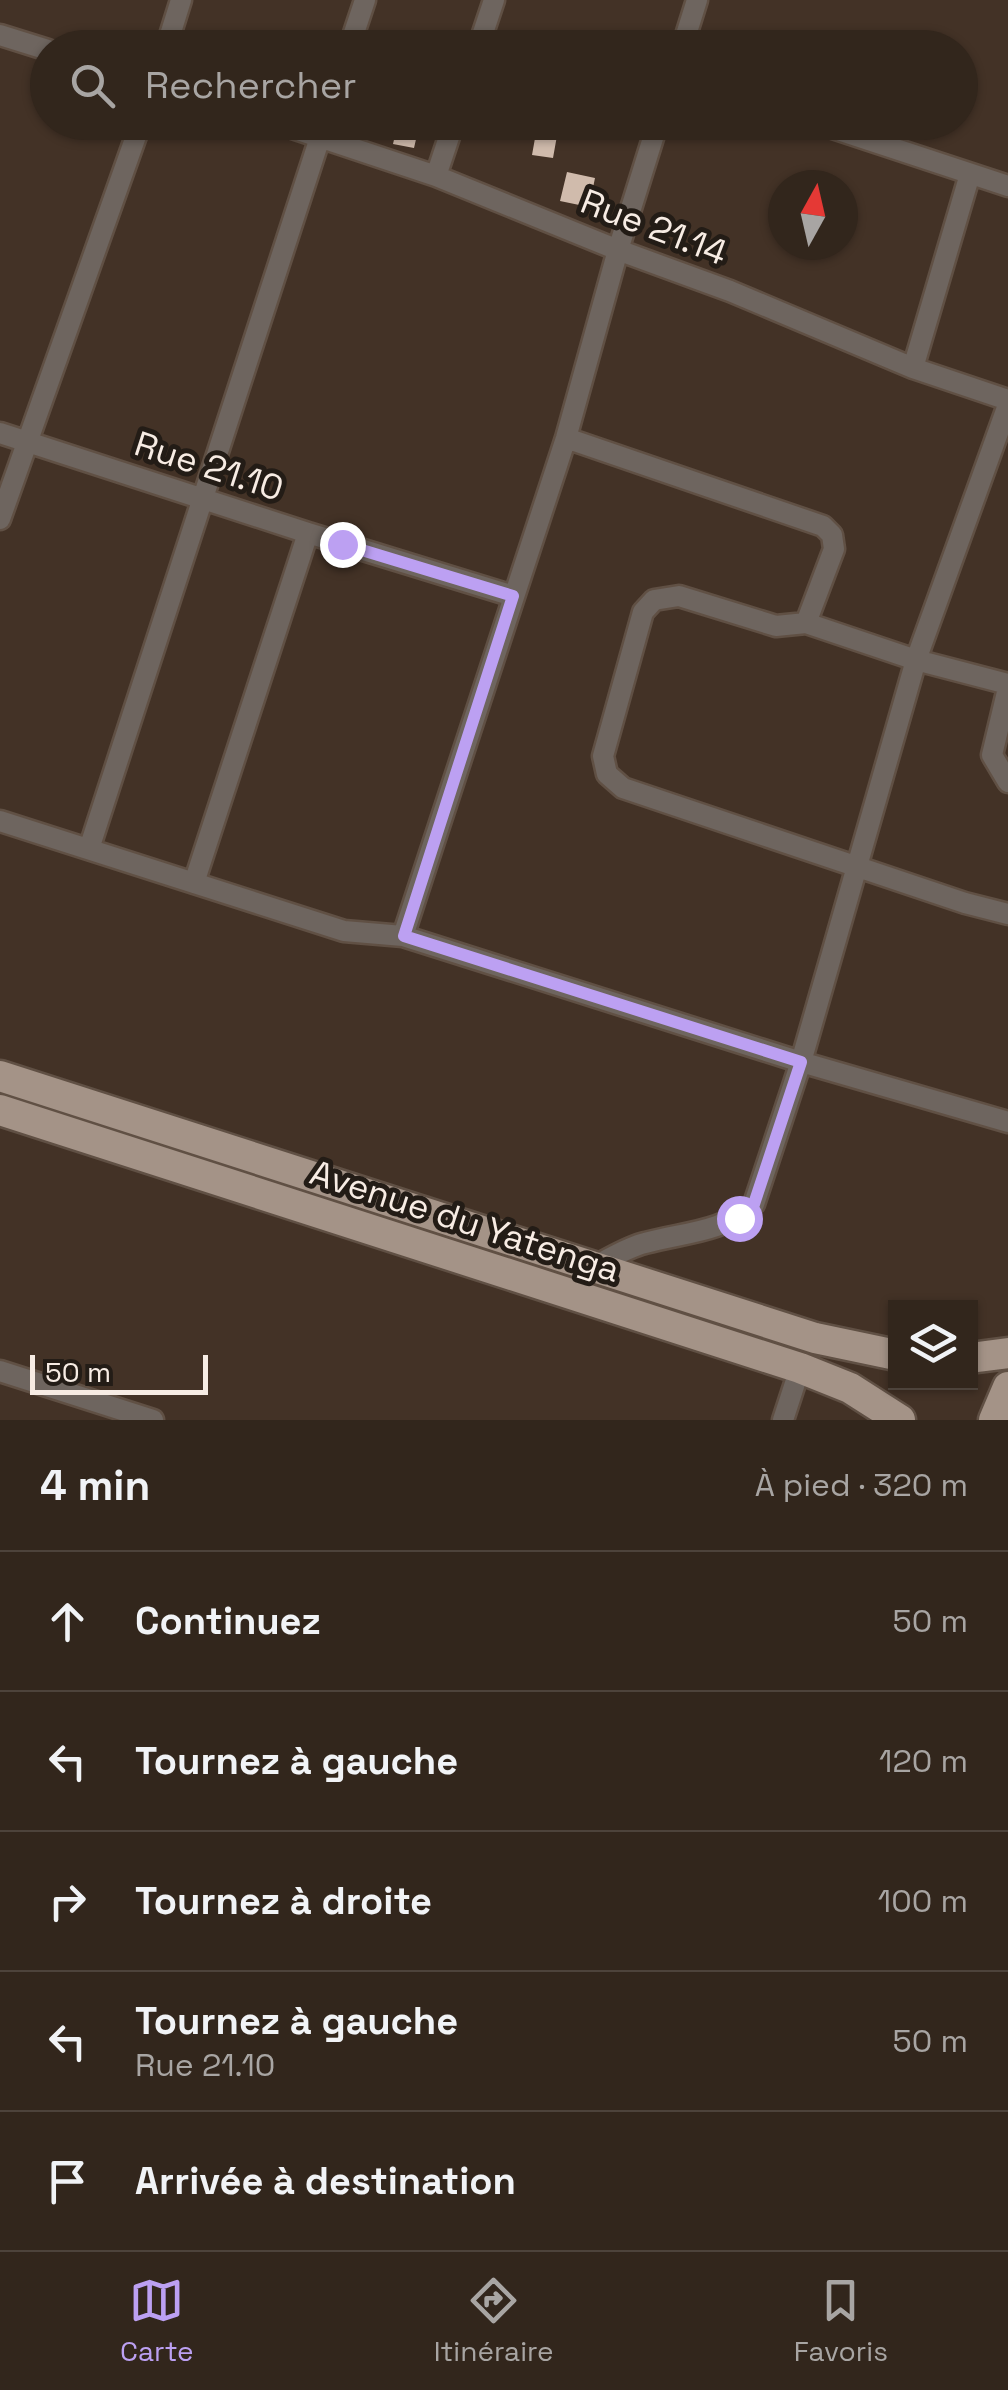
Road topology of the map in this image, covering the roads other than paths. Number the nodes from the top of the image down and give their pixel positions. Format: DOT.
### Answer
graph roads {
  1 [pos="182,0"];
  2 [pos="364,0"];
  3 [pos="494,0"];
  4 [pos="697,0"];
  5 [pos="172,30"];
  6 [pos="355,30"];
  7 [pos="484,30"];
  8 [pos="688,30"];
  9 [pos="0,34"];
  10 [pos="30,44"];
  11 [pos="134,140"];
  12 [pos="320,140"];
  13 [pos="348,140"];
  14 [pos="448,140"];
  15 [pos="652,140"];
  16 [pos="868,140"];
  17 [pos="970,174"];
  18 [pos="436,176"];
  19 [pos="1008,186"];
  20 [pos="618,250"];
  21 [pos="913,368"];
  22 [pos="1008,403"];
  23 [pos="0,432"];
  24 [pos="566,438"];
  25 [pos="26,440"];
  26 [pos="204,498"];
  27 [pos="0,519"];
  28 [pos="308,533"];
  29 [pos="513,596"];
  30 [pos="806,623"];
  31 [pos="916,660"];
  32 [pos="1008,686"];
  33 [pos="1008,782"];
  34 [pos="0,821"];
  35 [pos="88,849"];
  36 [pos="857,864"];
  37 [pos="194,883"];
  38 [pos="1008,914"];
  39 [pos="404,936"];
  40 [pos="801,1062"];
  41 [pos="0,1076"];
  42 [pos="0,1110"];
  43 [pos="1008,1122"];
  44 [pos="471,1229"];
  45 [pos="461,1259"];
  46 [pos="596,1266"];
  47 [pos="1008,1352"];
  48 [pos="888,1353"];
  49 [pos="978,1357"];
  50 [pos="800,1368"];
  51 [pos="0,1371"];
  52 [pos="1008,1387"];
  53 [pos="153,1420"];
  54 [pos="783,1420"];
  55 [pos="900,1420"];
  56 [pos="994,1420"];
  1 -- 5 [label="street"];
  2 -- 6 [label="street"];
  3 -- 7 [label="street"];
  4 -- 8 [label="street"];
  9 -- 10 [label="street"];
  11 -- 25 [label="street"];
  12 -- 26 [label="street"];
  13 -- 18 [label="street, Rue 21.14"];
  14 -- 18 [label="street"];
  15 -- 20 [label="street"];
  16 -- 17 [label="street"];
  17 -- 19 [label="street"];
  17 -- 21 [label="street"];
  18 -- 20 [label="street, Rue 21.14"];
  20 -- 21 [label="street, Rue 21.14"];
  20 -- 24 [label="street"];
  21 -- 22 [label="street, Rue 21.14"];
  22 -- 31 [label="street"];
  23 -- 25 [label="street, Rue 21.10"];
  24 -- 29 [label="street"];
  24 -- 30 [label="street"];
  25 -- 26 [label="street, Rue 21.10"];
  25 -- 27 [label="street"];
  26 -- 28 [label="street, Rue 21.10"];
  26 -- 35 [label="street"];
  28 -- 29 [label="street, Rue 21.10"];
  28 -- 37 [label="street"];
  29 -- 39 [label="street"];
  30 -- 31 [label="street"];
  30 -- 36 [label="street"];
  31 -- 32 [label="street"];
  31 -- 36 [label="street"];
  32 -- 33 [label="street"];
  34 -- 35 [label="street"];
  35 -- 37 [label="street"];
  36 -- 38 [label="street"];
  36 -- 40 [label="street"];
  37 -- 39 [label="street"];
  39 -- 40 [label="street"];
  40 -- 43 [label="street"];
  40 -- 46 [label="street"];
  41 -- 44 [label="main road, Avenue du Yatenga"];
  42 -- 45 [label="main road, Avenue du Yatenga"];
  44 -- 45 [label="main road"];
  44 -- 46 [label="main road, Avenue du Yatenga"];
  45 -- 50 [label="main road, Avenue du Yatenga"];
  46 -- 48 [label="main road, Avenue du Yatenga"];
  47 -- 49 [label="main road"];
  50 -- 54 [label="street"];
  50 -- 55 [label="main road, Avenue du Yatenga"];
  51 -- 53 [label="street"];
  52 -- 56 [label="main road"];
}
